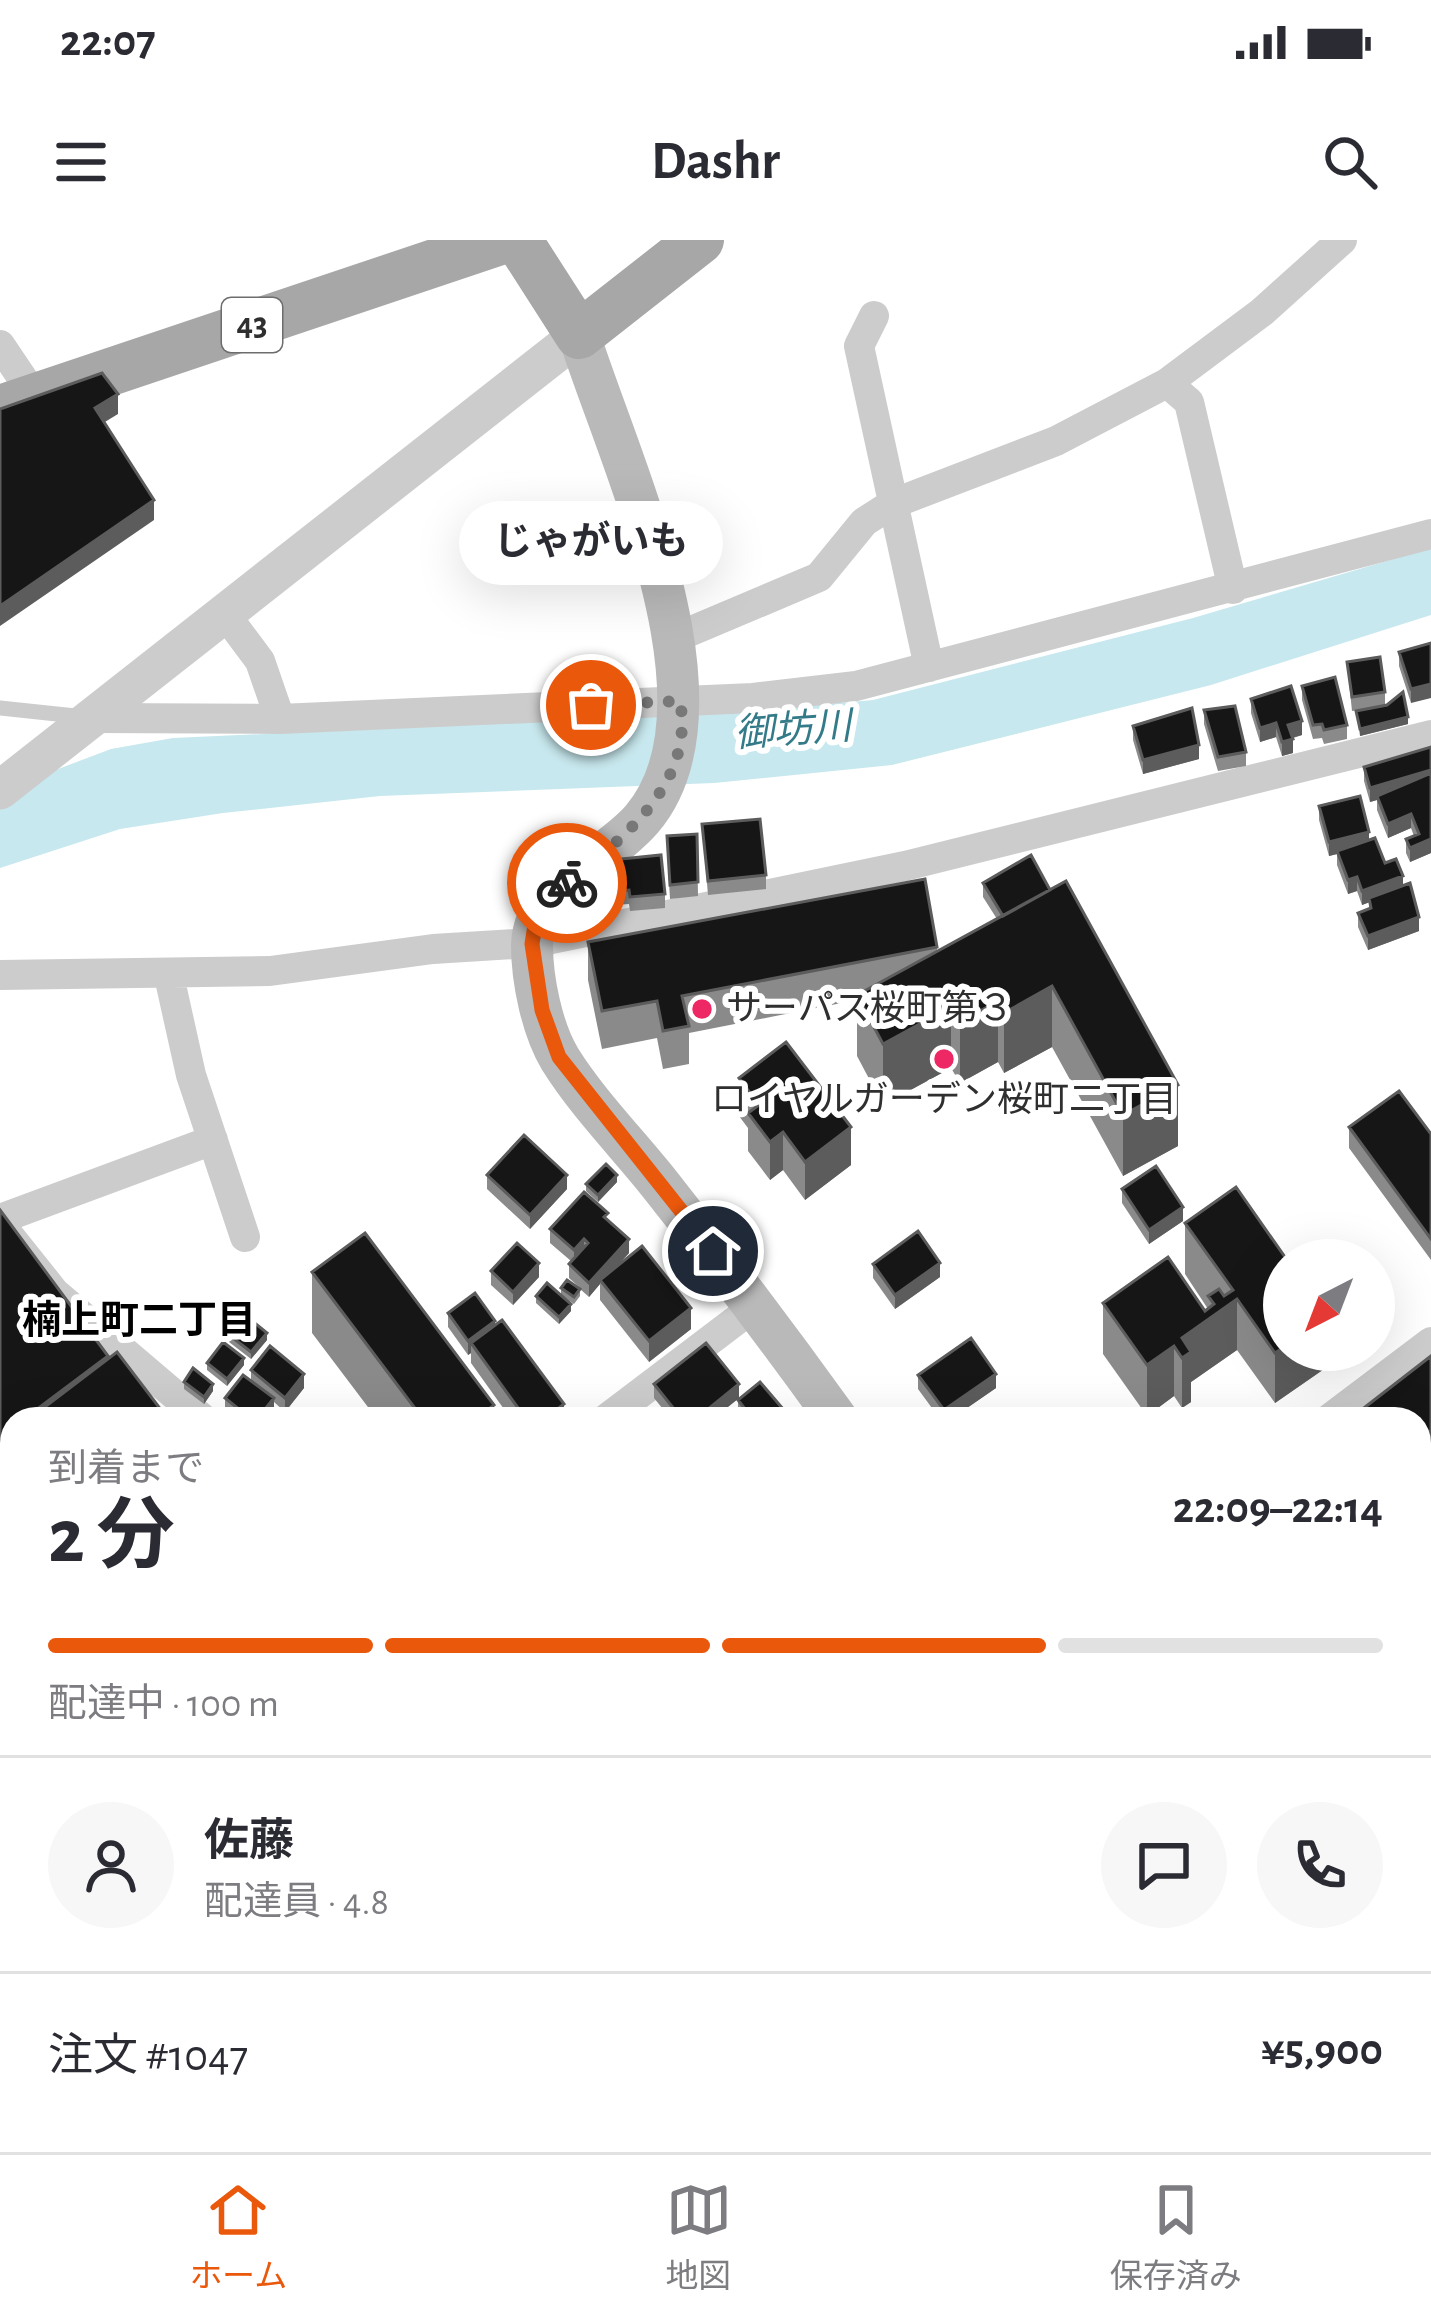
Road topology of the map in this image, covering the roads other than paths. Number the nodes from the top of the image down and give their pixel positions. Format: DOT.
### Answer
graph roads {
  1 [pos="503,240"];
  2 [pos="518,240"];
  3 [pos="700,240"];
  4 [pos="1342,240"];
  5 [pos="874,316"];
  6 [pos="579,335"];
  7 [pos="0,345"];
  8 [pos="1168,383"];
  9 [pos="18,403"];
  10 [pos="892,504"];
  11 [pos="1431,534"];
  12 [pos="1233,589"];
  13 [pos="225,614"];
  14 [pos="670,640"];
  15 [pos="929,667"];
  16 [pos="681,706"];
  17 [pos="0,708"];
  18 [pos="94,718"];
  19 [pos="280,719"];
  20 [pos="1431,735"];
  21 [pos="4,786"];
  22 [pos="532,944"];
  23 [pos="0,975"];
  24 [pos="169,976"];
  25 [pos="212,1140"];
  26 [pos="0,1221"];
  27 [pos="245,1237"];
  28 [pos="755,1306"];
  29 [pos="1431,1342"];
  30 [pos="189,1407"];
  31 [pos="622,1407"];
  32 [pos="828,1407"];
  33 [pos="1345,1407"];
  1 -- 9 [label="main road, 43"];
  2 -- 6 [label="main road"];
  3 -- 6 [label="main road"];
  4 -- 8 [label="street"];
  5 -- 10 [label="street"];
  6 -- 13 [label="street"];
  6 -- 14 [label="main road"];
  7 -- 9 [label="street"];
  8 -- 10 [label="street"];
  8 -- 12 [label="street"];
  10 -- 14 [label="street"];
  10 -- 15 [label="street"];
  11 -- 12 [label="street"];
  12 -- 15 [label="street"];
  13 -- 18 [label="street"];
  13 -- 19 [label="street"];
  14 -- 16 [label="main road"];
  15 -- 16 [label="street"];
  16 -- 19 [label="street"];
  16 -- 22 [label="main road"];
  17 -- 18 [label="lane"];
  18 -- 19 [label="street"];
  18 -- 21 [label="street"];
  20 -- 22 [label="street"];
  22 -- 24 [label="street"];
  22 -- 28 [label="main road"];
  23 -- 24 [label="street"];
  24 -- 25 [label="street"];
  25 -- 26 [label="street"];
  25 -- 27 [label="street"];
  26 -- 30 [label="street"];
  28 -- 31 [label="street"];
  28 -- 32 [label="main road"];
  29 -- 33 [label="street"];
}
